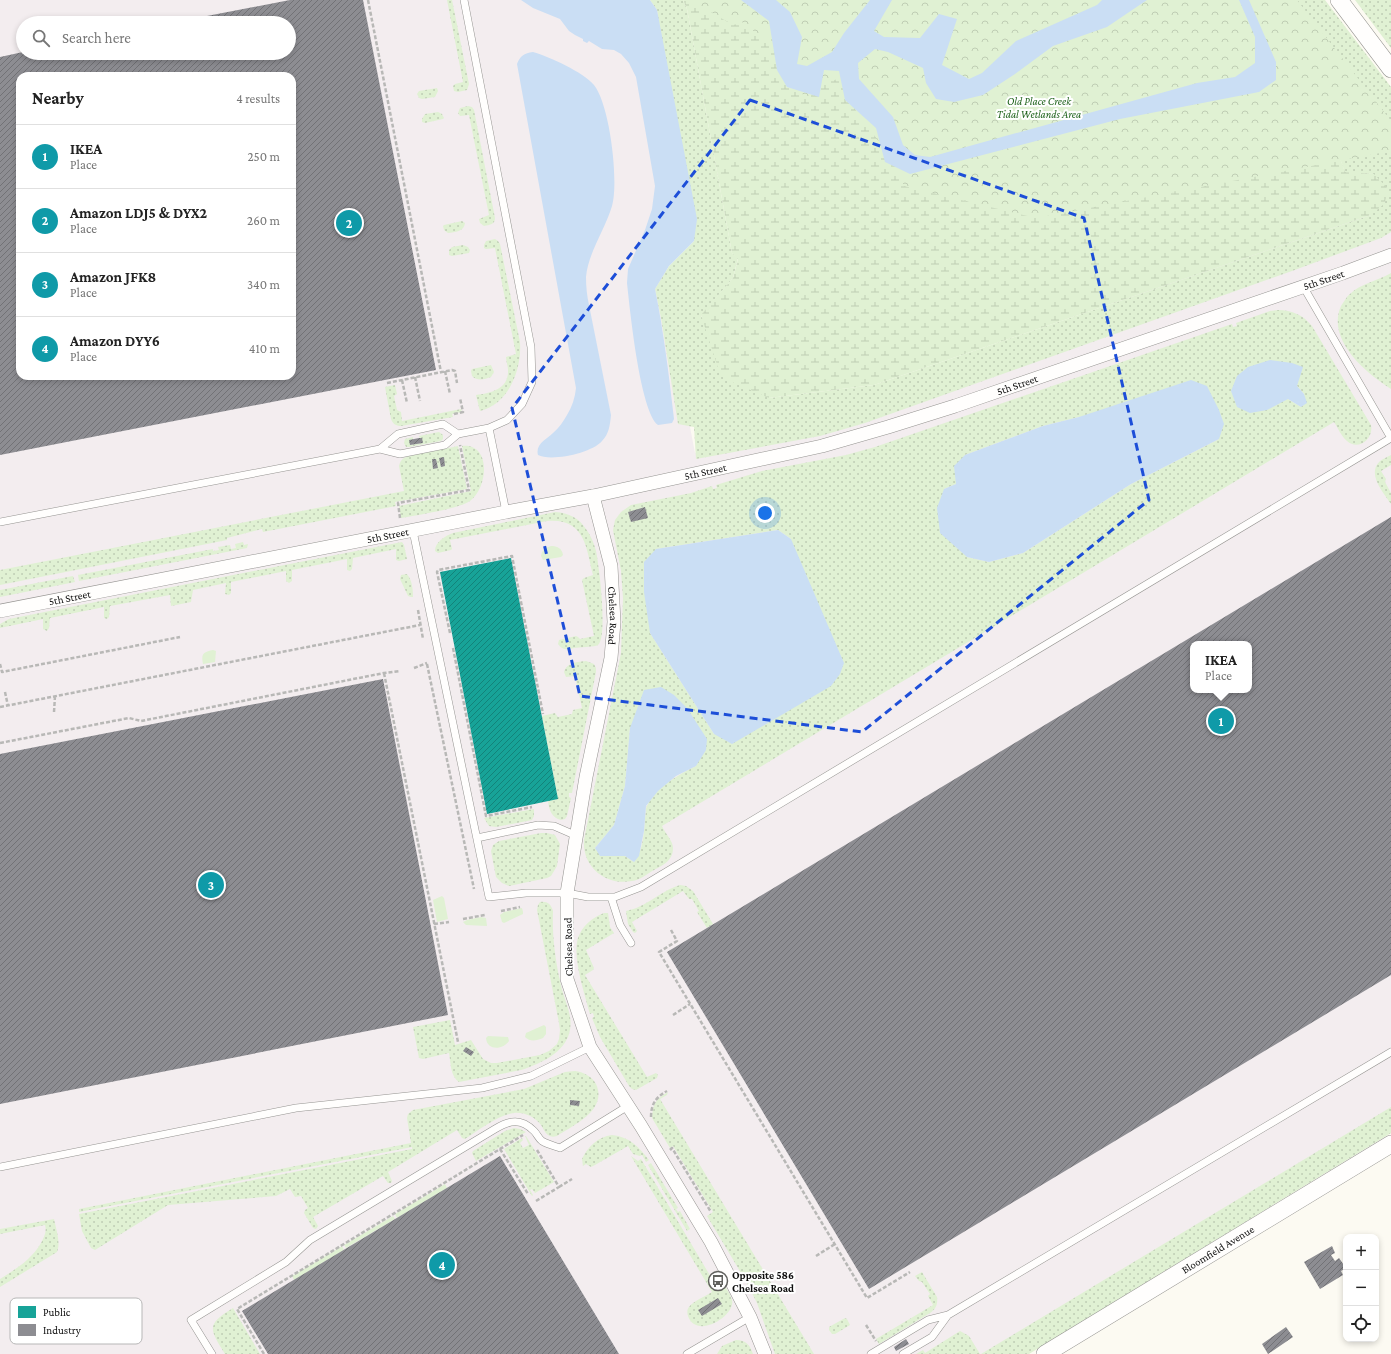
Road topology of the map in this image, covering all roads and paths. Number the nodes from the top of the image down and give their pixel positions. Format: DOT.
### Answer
graph roads {
  1 [pos="368,0"];
  2 [pos="464,0"];
  3 [pos="1339,0"];
  4 [pos="1391,69"];
  5 [pos="1391,255"];
  6 [pos="1303,286"];
  7 [pos="445,371"];
  8 [pos="440,372"];
  9 [pos="415,377"];
  10 [pos="402,380"];
  11 [pos="387,383"];
  12 [pos="457,383"];
  13 [pos="450,394"];
  14 [pos="460,398"];
  15 [pos="420,400"];
  16 [pos="407,403"];
  17 [pos="454,414"];
  18 [pos="489,428"];
  19 [pos="458,434"];
  20 [pos="1391,438"];
  21 [pos="460,445"];
  22 [pos="380,449"];
  23 [pos="593,496"];
  24 [pos="506,512"];
  25 [pos="400,518"];
  26 [pos="0,522"];
  27 [pos="413,531"];
  28 [pos="418,610"];
  29 [pos="0,611"];
  30 [pos="420,625"];
  31 [pos="450,633"];
  32 [pos="180,637"];
  33 [pos="423,639"];
  34 [pos="453,648"];
  35 [pos="433,662"];
  36 [pos="0,664"];
  37 [pos="427,664"];
  38 [pos="414,668"];
  39 [pos="400,671"];
  40 [pos="384,673"];
  41 [pos="5,692"];
  42 [pos="55,696"];
  43 [pos="8,706"];
  44 [pos="0,707"];
  45 [pos="54,712"];
  46 [pos="543,714"];
  47 [pos="0,743"];
  48 [pos="532,807"];
  49 [pos="577,836"];
  50 [pos="477,838"];
  51 [pos="474,889"];
  52 [pos="568,893"];
  53 [pos="611,897"];
  54 [pos="520,907"];
  55 [pos="501,911"];
  56 [pos="485,915"];
  57 [pos="463,919"];
  58 [pos="449,922"];
  59 [pos="434,924"];
  60 [pos="671,930"];
  61 [pos="630,943"];
  62 [pos="690,1004"];
  63 [pos="673,1015"];
  64 [pos="458,1042"];
  65 [pos="590,1048"];
  66 [pos="1391,1052"];
  67 [pos="667,1091"];
  68 [pos="628,1106"];
  69 [pos="651,1119"];
  70 [pos="527,1135"];
  71 [pos="666,1144"];
  72 [pos="1391,1144"];
  73 [pos="500,1149"];
  74 [pos="536,1149"];
  75 [pos="0,1168"];
  76 [pos="572,1179"];
  77 [pos="559,1187"];
  78 [pos="528,1194"];
  79 [pos="536,1201"];
  80 [pos="711,1212"];
  81 [pos="835,1244"];
  82 [pos="816,1256"];
  83 [pos="910,1272"];
  84 [pos="948,1315"];
  85 [pos="750,1317"];
  86 [pos="866,1324"];
  87 [pos="875,1340"];
  88 [pos="1052,1352"];
  89 [pos="212,1354"];
  90 [pos="264,1354"];
  91 [pos="687,1354"];
  92 [pos="765,1354"];
  93 [pos="871,1354"];
  94 [pos="903,1354"];
  1 -- 8 [label="path"];
  2 -- 18 [label="lane"];
  3 -- 4 [label="street"];
  5 -- 6 [label="street, 5th Street"];
  6 -- 20 [label="lane"];
  6 -- 23 [label="street, 5th Street"];
  7 -- 8 [label="path"];
  7 -- 12 [label="path"];
  7 -- 13 [label="path"];
  8 -- 9 [label="path"];
  9 -- 10 [label="path"];
  9 -- 15 [label="path"];
  10 -- 11 [label="path"];
  10 -- 16 [label="path"];
  14 -- 17 [label="path"];
  18 -- 19 [label="lane"];
  18 -- 24 [label="lane"];
  19 -- 22 [label="lane"];
  19 -- 22 [label="lane"];
  20 -- 53 [label="lane"];
  21 -- 25 [label="path"];
  22 -- 26 [label="lane"];
  23 -- 24 [label="street, 5th Street"];
  23 -- 49 [label="street, Chelsea Road"];
  24 -- 27 [label="street, 5th Street"];
  27 -- 29 [label="street, 5th Street"];
  27 -- 50 [label="lane"];
  28 -- 30 [label="path"];
  30 -- 33 [label="path"];
  30 -- 42 [label="path"];
  31 -- 46 [label="path"];
  32 -- 36 [label="path"];
  34 -- 48 [label="path"];
  35 -- 37 [label="path"];
  37 -- 38 [label="path"];
  37 -- 51 [label="path"];
  39 -- 40 [label="path"];
  40 -- 47 [label="path"];
  40 -- 59 [label="path"];
  41 -- 43 [label="path"];
  42 -- 43 [label="path"];
  42 -- 45 [label="path"];
  43 -- 44 [label="path"];
  49 -- 50 [label="lane"];
  49 -- 52 [label="street, Chelsea Road"];
  50 -- 52 [label="lane"];
  52 -- 53 [label="lane"];
  52 -- 65 [label="street, Chelsea Road"];
  53 -- 61 [label="lane"];
  54 -- 55 [label="path"];
  56 -- 57 [label="path"];
  58 -- 59 [label="path"];
  59 -- 64 [label="path"];
  60 -- 62 [label="path"];
  62 -- 63 [label="path"];
  62 -- 81 [label="path"];
  65 -- 68 [label="street, Chelsea Road"];
  65 -- 75 [label="lane"];
  66 -- 84 [label="lane"];
  67 -- 69 [label="path"];
  68 -- 85 [label="street, Chelsea Road"];
  68 -- 89 [label="lane"];
  70 -- 73 [label="path"];
  71 -- 80 [label="path"];
  72 -- 88 [label="street, Bloomfield Avenue"];
  73 -- 78 [label="path"];
  73 -- 90 [label="path"];
  74 -- 77 [label="path"];
  76 -- 77 [label="path"];
  77 -- 79 [label="path"];
  81 -- 82 [label="path"];
  81 -- 83 [label="path"];
  84 -- 93 [label="lane"];
  84 -- 94 [label="lane"];
  85 -- 91 [label="lane"];
  85 -- 92 [label="street, Chelsea Road"];
  86 -- 87 [label="path"];
}
